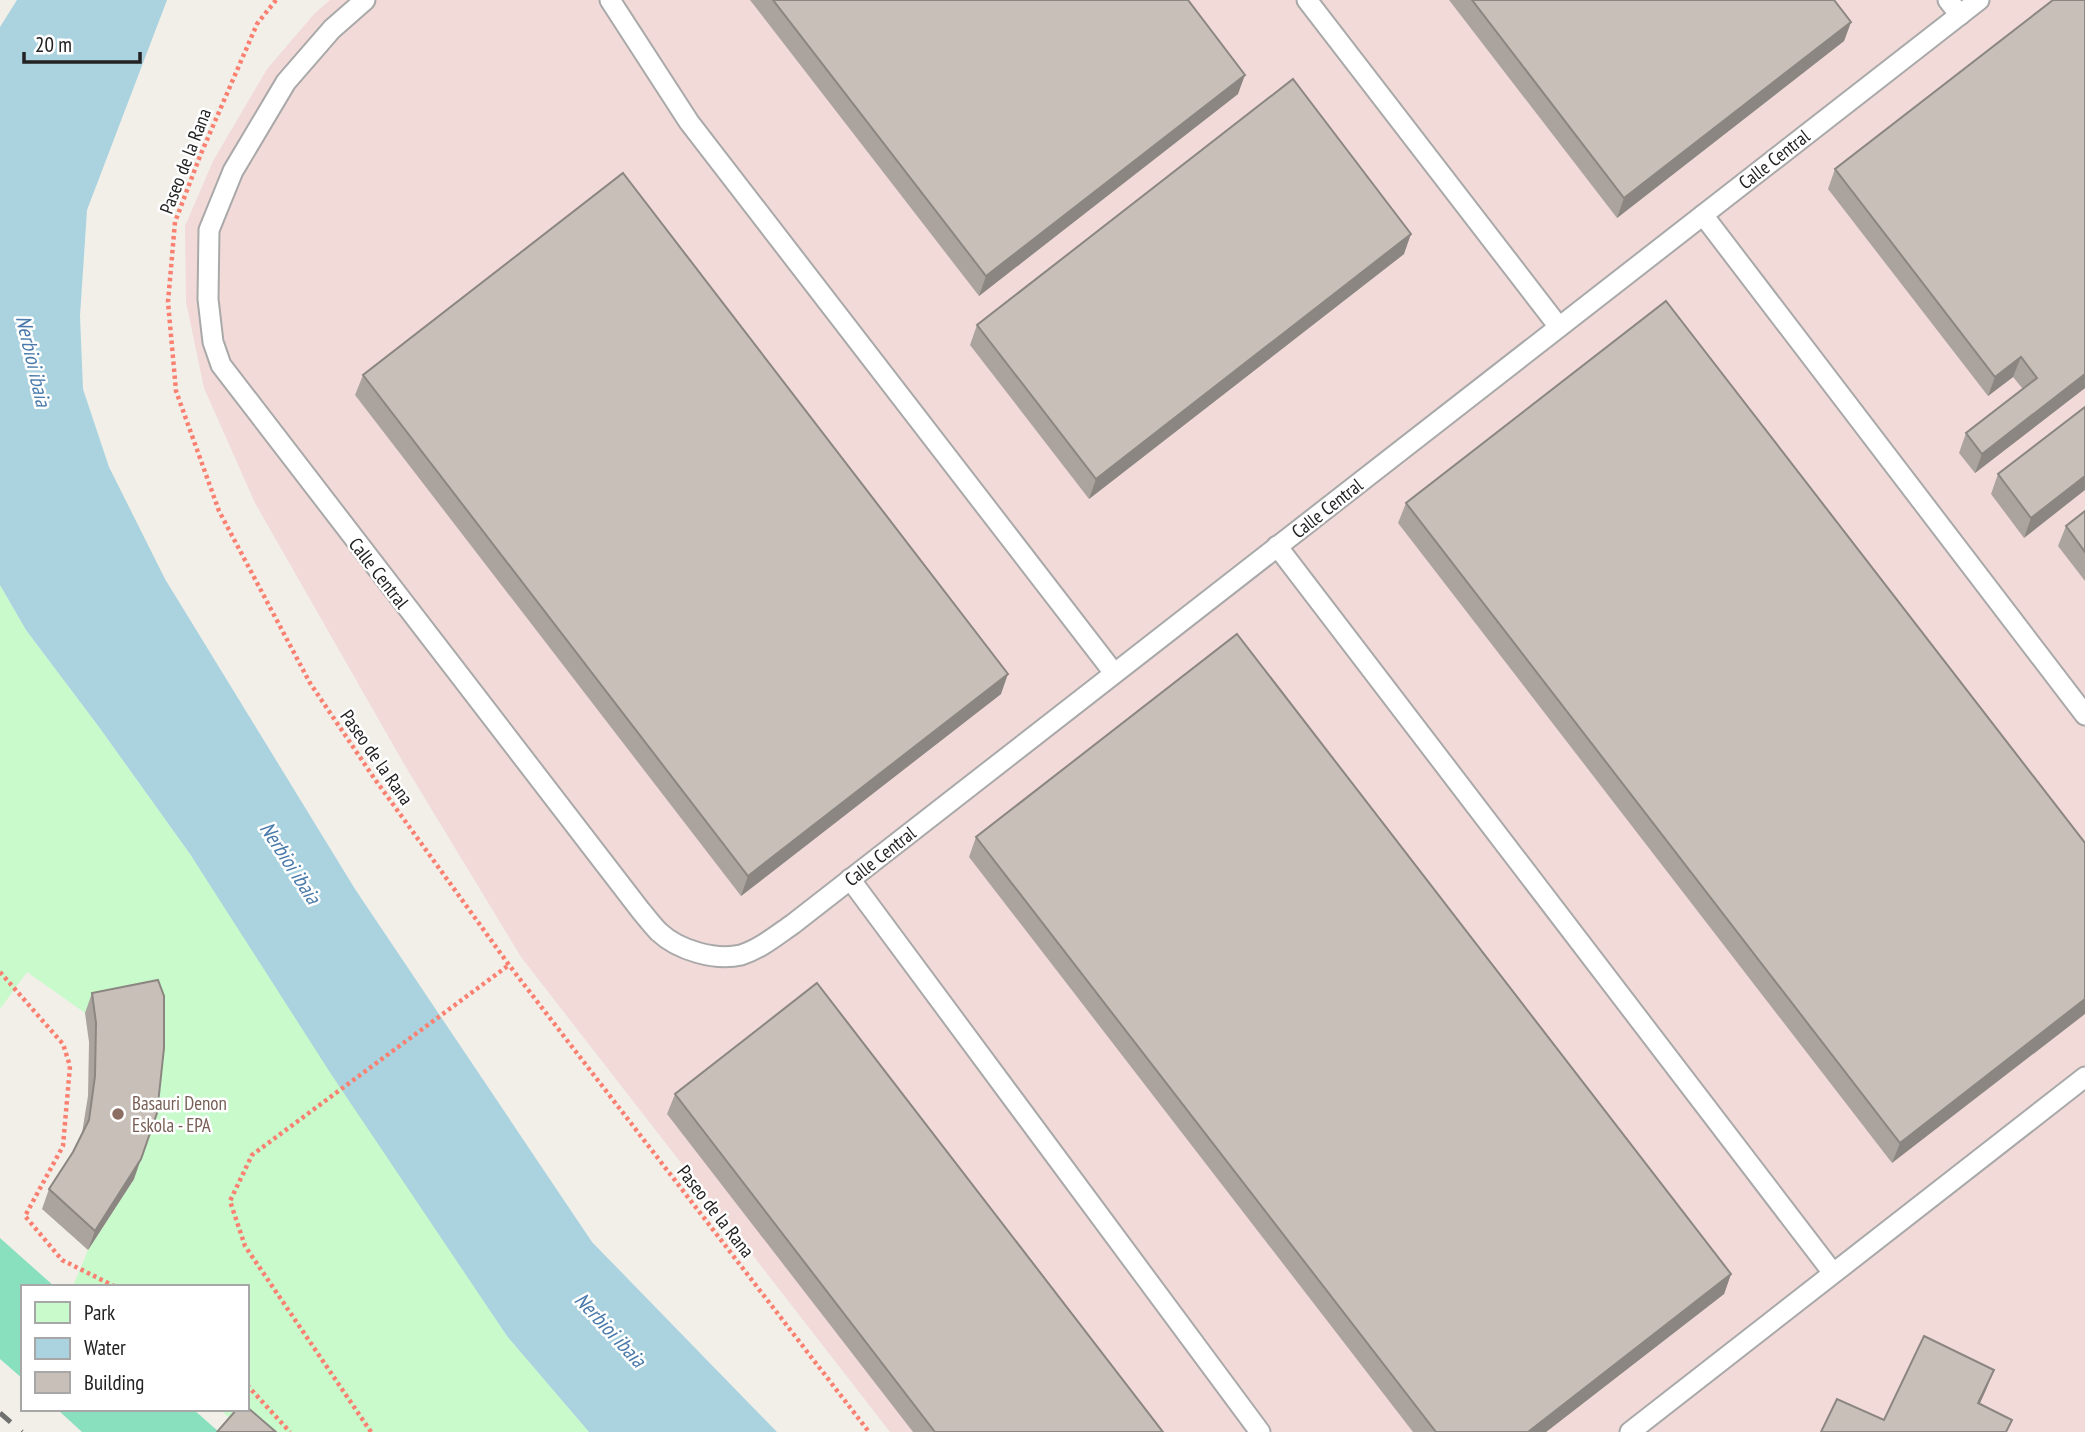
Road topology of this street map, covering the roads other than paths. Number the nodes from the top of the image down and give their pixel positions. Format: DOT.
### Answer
graph roads {
  1 [pos="365,0"];
  2 [pos="610,0"];
  3 [pos="1307,0"];
  4 [pos="1979,0"];
  5 [pos="1954,7"];
  6 [pos="1703,215"];
  7 [pos="1559,327"];
  8 [pos="1277,546"];
  9 [pos="1114,673"];
  10 [pos="2085,715"];
  11 [pos="850,879"];
  12 [pos="2085,1077"];
  13 [pos="1833,1273"];
  14 [pos="1260,1432"];
  15 [pos="1630,1432"];
  1 -- 11 [label="lane, Calle Central"];
  2 -- 9 [label="lane"];
  3 -- 7 [label="lane"];
  4 -- 5 [label="lane, Calle Central"];
  5 -- 6 [label="lane, Calle Central"];
  6 -- 7 [label="lane, Calle Central"];
  6 -- 10 [label="lane"];
  7 -- 8 [label="lane, Calle Central"];
  8 -- 9 [label="lane, Calle Central"];
  8 -- 13 [label="lane"];
  9 -- 11 [label="lane, Calle Central"];
  11 -- 14 [label="lane"];
  12 -- 13 [label="lane"];
  13 -- 15 [label="lane"];
}
